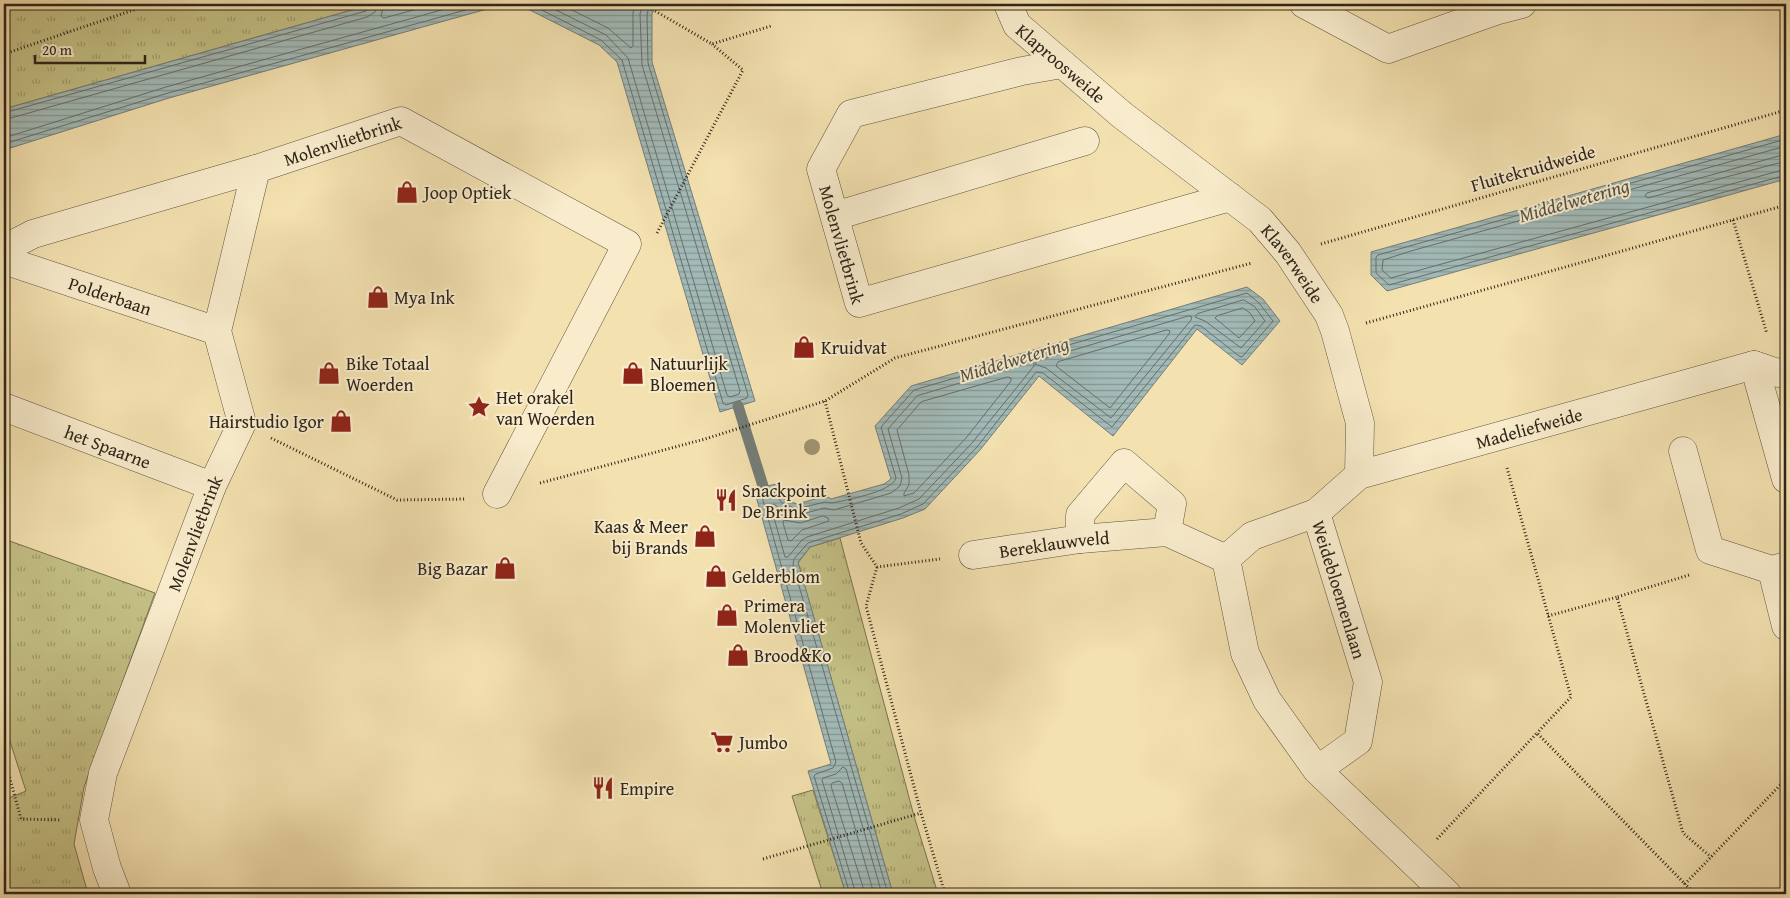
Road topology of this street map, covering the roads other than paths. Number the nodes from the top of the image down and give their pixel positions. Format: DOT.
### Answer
graph roads {
  1 [pos="1008,4"];
  2 [pos="1304,4"];
  3 [pos="1522,4"];
  4 [pos="1492,7"];
  5 [pos="1062,64"];
  6 [pos="1122,116"];
  7 [pos="1085,141"];
  8 [pos="256,169"];
  9 [pos="1230,197"];
  10 [pos="835,216"];
  11 [pos="4,249"];
  12 [pos="4,260"];
  13 [pos="217,331"];
  14 [pos="1773,370"];
  15 [pos="4,407"];
  16 [pos="1684,451"];
  17 [pos="1358,475"];
  18 [pos="1786,479"];
  19 [pos="212,486"];
  20 [pos="497,494"];
  21 [pos="1316,513"];
  22 [pos="1167,532"];
  23 [pos="1080,538"];
  24 [pos="973,554"];
  25 [pos="1226,559"];
  26 [pos="1779,568"];
  27 [pos="1786,626"];
  28 [pos="1317,770"];
  29 [pos="1442,892"];
  30 [pos="117,894"];
  1 -- 5 [label="street, Klaproosweide"];
  2 -- 4 [label="street"];
  3 -- 4 [label="street"];
  5 -- 6 [label="street, Klaproosweide"];
  5 -- 10 [label="street, Molenvlietbrink"];
  6 -- 9 [label="street, Klaverweide"];
  7 -- 10 [label="street"];
  8 -- 11 [label="street, Molenvlietbrink"];
  8 -- 13 [label="street, Molenvlietbrink"];
  8 -- 20 [label="street, Molenvlietbrink"];
  9 -- 10 [label="street, Molenvlietbrink"];
  9 -- 17 [label="street, Klaverweide"];
  12 -- 13 [label="street, Polderbaan"];
  13 -- 19 [label="street, Molenvlietbrink"];
  14 -- 17 [label="street, Madeliefweide"];
  14 -- 18 [label="street"];
  15 -- 19 [label="street, het Spaarne"];
  16 -- 26 [label="street"];
  17 -- 21 [label="street, Madeliefweide"];
  19 -- 30 [label="street, Molenvlietbrink"];
  21 -- 25 [label="street, Weidebloemenlaan"];
  21 -- 28 [label="street, Weidebloemenlaan"];
  22 -- 23 [label="street, Bereklauwveld"];
  22 -- 23 [label="street"];
  22 -- 25 [label="street, Bereklauwveld"];
  23 -- 24 [label="street, Bereklauwveld"];
  25 -- 28 [label="street"];
  26 -- 27 [label="street"];
  28 -- 29 [label="street"];
}
